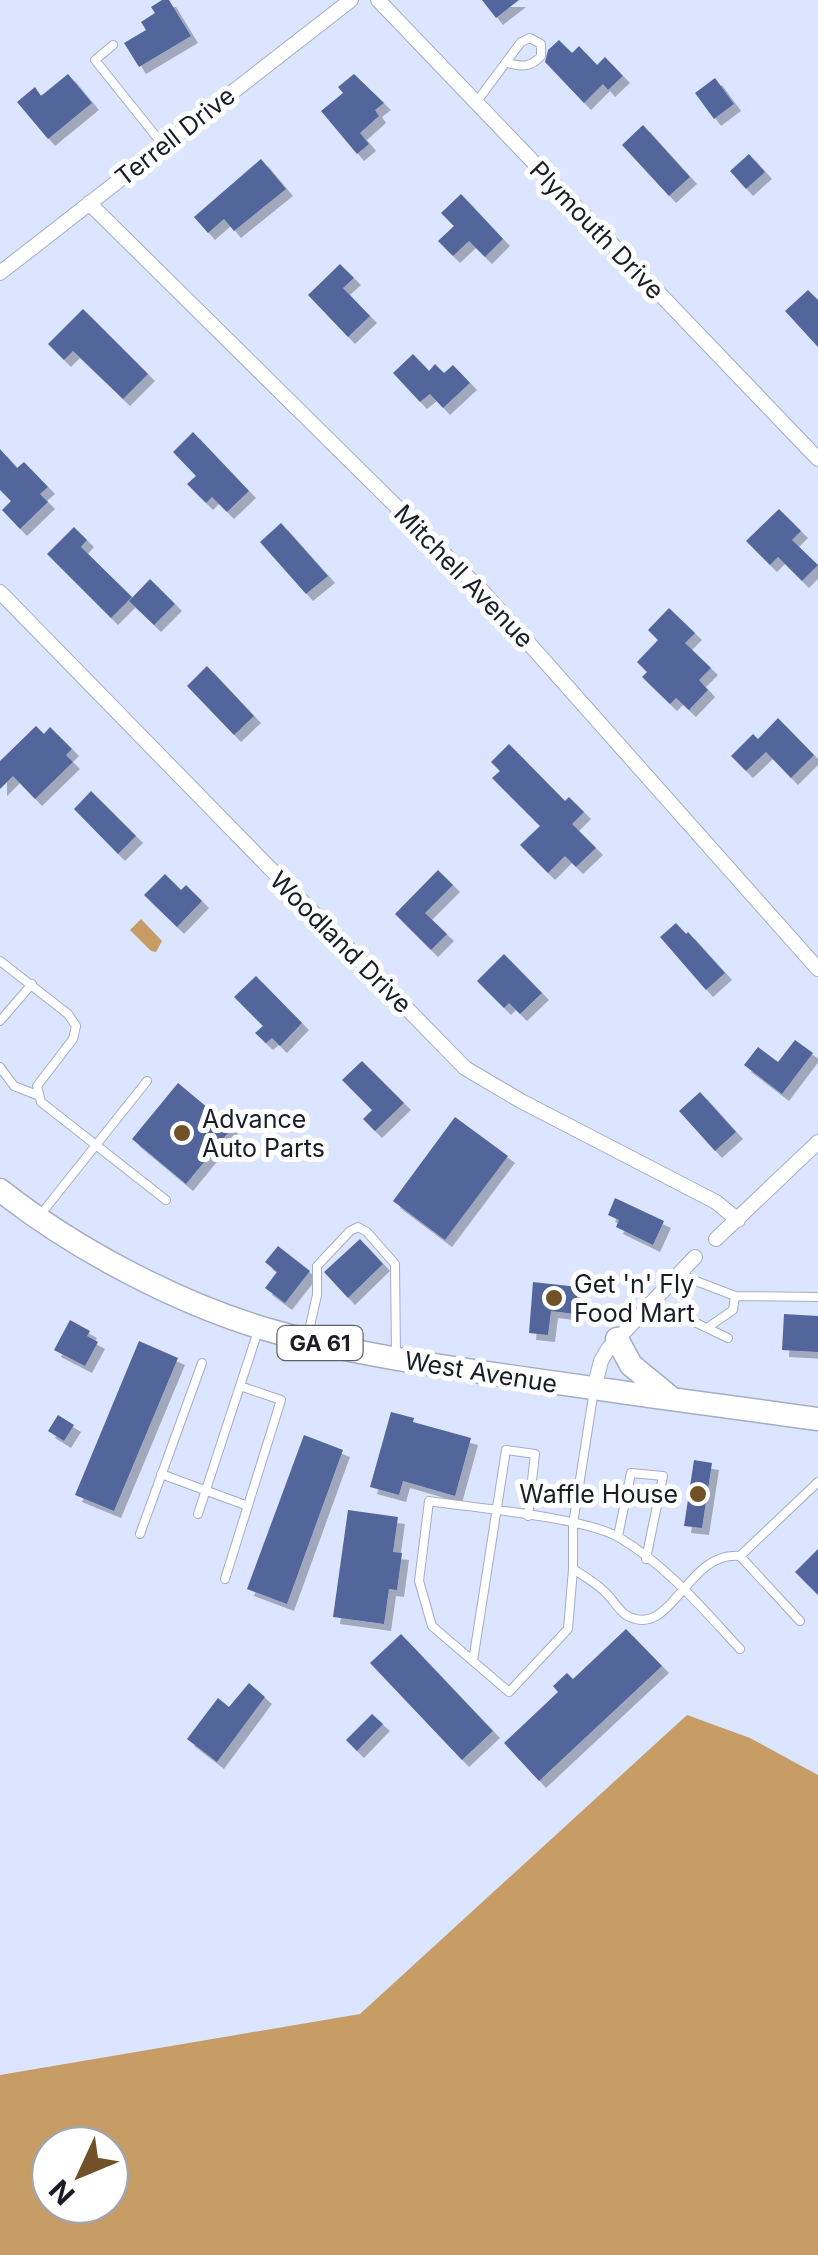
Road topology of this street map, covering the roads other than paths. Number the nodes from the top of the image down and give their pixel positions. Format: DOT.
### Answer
graph roads {
  1 [pos="351,0"];
  2 [pos="378,0"];
  3 [pos="112,45"];
  4 [pos="508,63"];
  5 [pos="475,104"];
  6 [pos="163,145"];
  7 [pos="88,202"];
  8 [pos="0,272"];
  9 [pos="818,459"];
  10 [pos="0,592"];
  11 [pos="0,960"];
  12 [pos="818,969"];
  13 [pos="32,984"];
  14 [pos="0,1021"];
  15 [pos="0,1067"];
  16 [pos="148,1081"];
  17 [pos="37,1095"];
  18 [pos="818,1142"];
  19 [pos="94,1148"];
  20 [pos="0,1190"];
  21 [pos="166,1200"];
  22 [pos="38,1217"];
  23 [pos="738,1220"];
  24 [pos="716,1239"];
  25 [pos="695,1256"];
  26 [pos="678,1274"];
  27 [pos="735,1296"];
  28 [pos="818,1297"];
  29 [pos="652,1302"];
  30 [pos="259,1327"];
  31 [pos="707,1328"];
  32 [pos="728,1338"];
  33 [pos="307,1339"];
  34 [pos="617,1339"];
  35 [pos="396,1359"];
  36 [pos="202,1363"];
  37 [pos="240,1386"];
  38 [pos="594,1389"];
  39 [pos="673,1399"];
  40 [pos="818,1418"];
  41 [pos="162,1474"];
  42 [pos="818,1482"];
  43 [pos="206,1490"];
  44 [pos="248,1506"];
  45 [pos="497,1512"];
  46 [pos="198,1514"];
  47 [pos="528,1516"];
  48 [pos="573,1524"];
  49 [pos="140,1534"];
  50 [pos="618,1536"];
  51 [pos="740,1556"];
  52 [pos="646,1559"];
  53 [pos="573,1569"];
  54 [pos="225,1579"];
  55 [pos="684,1588"];
  56 [pos="800,1621"];
  57 [pos="740,1649"];
  58 [pos="473,1661"];
  1 -- 6 [label="street, Terrell Drive"];
  2 -- 5 [label="street, Plymouth Drive"];
  3 -- 6 [label="lane"];
  4 -- 4 [label="lane"];
  4 -- 5 [label="lane"];
  5 -- 9 [label="street, Plymouth Drive"];
  6 -- 7 [label="street, Terrell Drive"];
  7 -- 8 [label="street, Terrell Drive"];
  7 -- 12 [label="street, Mitchell Avenue"];
  10 -- 23 [label="street, Woodland Drive"];
  11 -- 13 [label="lane"];
  13 -- 14 [label="lane"];
  13 -- 17 [label="lane"];
  15 -- 17 [label="lane"];
  16 -- 19 [label="lane"];
  17 -- 19 [label="lane"];
  18 -- 23 [label="street"];
  19 -- 21 [label="lane"];
  19 -- 22 [label="lane"];
  20 -- 22 [label="main road, West Avenue / GA 61"];
  22 -- 30 [label="main road, West Avenue / GA 61"];
  23 -- 24 [label="street"];
  25 -- 26 [label="street"];
  26 -- 27 [label="lane"];
  26 -- 29 [label="street"];
  27 -- 28 [label="lane"];
  27 -- 31 [label="lane"];
  29 -- 31 [label="lane"];
  29 -- 34 [label="street"];
  30 -- 33 [label="main road, West Avenue / GA 61"];
  30 -- 37 [label="lane"];
  31 -- 32 [label="lane"];
  33 -- 35 [label="main road, West Avenue / GA 61"];
  33 -- 35 [label="lane"];
  34 -- 38 [label="street"];
  34 -- 39 [label="main road"];
  35 -- 38 [label="main road, West Avenue / GA 61"];
  36 -- 41 [label="lane"];
  37 -- 43 [label="lane"];
  37 -- 44 [label="lane"];
  38 -- 39 [label="main road, West Avenue / GA 61"];
  38 -- 48 [label="lane"];
  39 -- 40 [label="main road, West Avenue / GA 61"];
  41 -- 43 [label="lane"];
  41 -- 49 [label="lane"];
  42 -- 51 [label="lane"];
  43 -- 44 [label="lane"];
  43 -- 46 [label="lane"];
  44 -- 54 [label="lane"];
  45 -- 47 [label="lane"];
  45 -- 47 [label="lane"];
  45 -- 58 [label="lane"];
  45 -- 58 [label="lane"];
  47 -- 48 [label="lane"];
  48 -- 50 [label="lane"];
  48 -- 53 [label="lane"];
  50 -- 52 [label="lane"];
  50 -- 52 [label="lane"];
  51 -- 55 [label="lane"];
  51 -- 56 [label="lane"];
  52 -- 55 [label="lane"];
  53 -- 55 [label="lane"];
  53 -- 58 [label="lane"];
  55 -- 57 [label="lane"];
}
